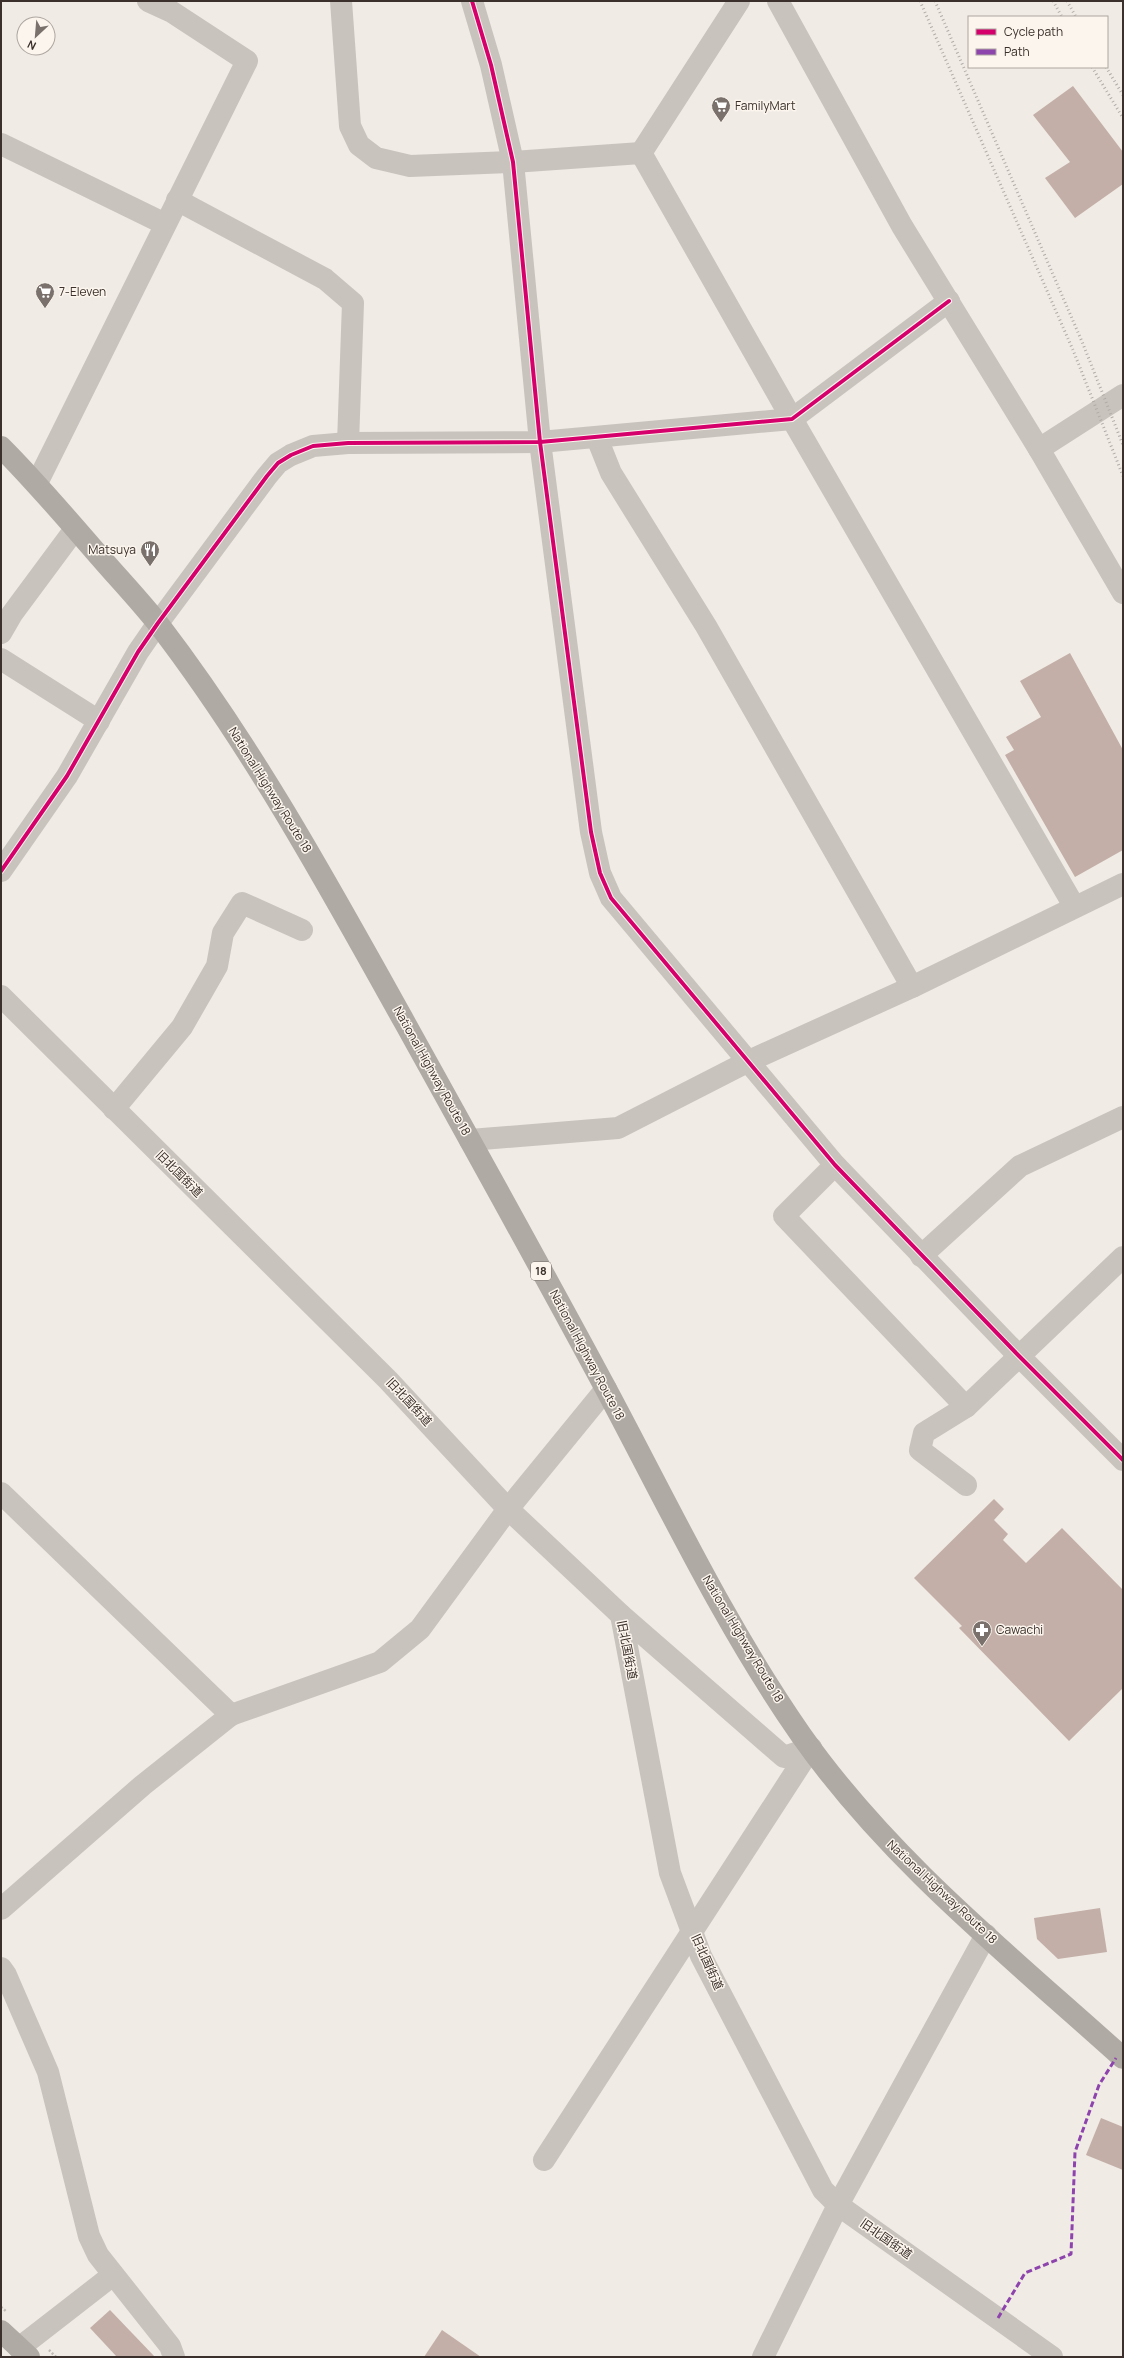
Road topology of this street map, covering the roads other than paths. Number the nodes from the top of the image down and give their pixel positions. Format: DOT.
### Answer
graph roads {
  1 [pos="148,1"];
  2 [pos="341,1"];
  3 [pos="472,1"];
  4 [pos="738,1"];
  5 [pos="778,1"];
  6 [pos="175,7"];
  7 [pos="1,144"];
  8 [pos="641,153"];
  9 [pos="513,162"];
  10 [pos="177,200"];
  11 [pos="165,224"];
  12 [pos="949,301"];
  13 [pos="1123,395"];
  14 [pos="792,419"];
  15 [pos="597,438"];
  16 [pos="540,442"];
  17 [pos="348,443"];
  18 [pos="1,447"];
  19 [pos="1040,449"];
  20 [pos="37,483"];
  21 [pos="75,529"];
  22 [pos="1123,593"];
  23 [pos="6,610"];
  24 [pos="158,623"];
  25 [pos="1,633"];
  26 [pos="1,659"];
  27 [pos="99,721"];
  28 [pos="1,871"];
  29 [pos="1123,884"];
  30 [pos="1074,906"];
  31 [pos="302,930"];
  32 [pos="912,987"];
  33 [pos="1,996"];
  34 [pos="749,1061"];
  35 [pos="114,1110"];
  36 [pos="1123,1118"];
  37 [pos="470,1140"];
  38 [pos="835,1165"];
  39 [pos="921,1256"];
  40 [pos="1123,1258"];
  41 [pos="1018,1355"];
  42 [pos="606,1389"];
  43 [pos="966,1406"];
  44 [pos="1123,1460"];
  45 [pos="966,1485"];
  46 [pos="1,1493"];
  47 [pos="508,1509"];
  48 [pos="621,1615"];
  49 [pos="231,1715"];
  50 [pos="811,1748"];
  51 [pos="1,1909"];
  52 [pos="694,1932"];
  53 [pos="986,1935"];
  54 [pos="1,1968"];
  55 [pos="1123,2058"];
  56 [pos="544,2160"];
  57 [pos="838,2205"];
  58 [pos="113,2275"];
  59 [pos="1,2331"];
  60 [pos="24,2352"];
  61 [pos="174,2357"];
  62 [pos="763,2357"];
  63 [pos="1052,2357"];
  1 -- 6 [label="street"];
  2 -- 9 [label="street"];
  3 -- 9 [label="street"];
  4 -- 8 [label="street"];
  5 -- 12 [label="street"];
  6 -- 10 [label="street"];
  7 -- 11 [label="street"];
  8 -- 9 [label="street"];
  8 -- 14 [label="street"];
  9 -- 16 [label="street"];
  10 -- 11 [label="street"];
  10 -- 17 [label="street"];
  11 -- 20 [label="street"];
  12 -- 14 [label="street"];
  12 -- 19 [label="street"];
  13 -- 19 [label="street"];
  14 -- 15 [label="street"];
  14 -- 30 [label="street"];
  15 -- 16 [label="street"];
  15 -- 32 [label="street"];
  16 -- 17 [label="street"];
  16 -- 34 [label="street"];
  17 -- 24 [label="street"];
  18 -- 20 [label="highway, National Highway Route 18 / 18"];
  19 -- 22 [label="street"];
  20 -- 21 [label="highway, National Highway Route 18 / 18"];
  21 -- 23 [label="street"];
  21 -- 24 [label="highway, National Highway Route 18 / 18"];
  23 -- 25 [label="street"];
  24 -- 27 [label="street"];
  24 -- 37 [label="highway, National Highway Route 18 / 18"];
  26 -- 27 [label="street"];
  27 -- 28 [label="street"];
  29 -- 30 [label="street"];
  30 -- 32 [label="street"];
  31 -- 35 [label="street"];
  32 -- 34 [label="street"];
  33 -- 35 [label="street, 旧北国街道"];
  34 -- 37 [label="street"];
  34 -- 38 [label="street"];
  35 -- 47 [label="street, 旧北国街道"];
  36 -- 39 [label="street"];
  37 -- 42 [label="highway, National Highway Route 18 / 18"];
  38 -- 39 [label="street"];
  38 -- 43 [label="street"];
  39 -- 41 [label="street"];
  40 -- 41 [label="street"];
  41 -- 43 [label="street"];
  41 -- 44 [label="street"];
  42 -- 47 [label="street"];
  42 -- 50 [label="highway, National Highway Route 18 / 18"];
  43 -- 45 [label="street"];
  46 -- 49 [label="street"];
  47 -- 48 [label="street, 旧北国街道"];
  47 -- 49 [label="street"];
  48 -- 50 [label="street"];
  48 -- 52 [label="street, 旧北国街道"];
  49 -- 51 [label="street"];
  50 -- 52 [label="street"];
  50 -- 53 [label="highway, National Highway Route 18 / 18"];
  52 -- 56 [label="street"];
  52 -- 57 [label="street, 旧北国街道"];
  53 -- 55 [label="highway, National Highway Route 18 / 18"];
  53 -- 57 [label="street"];
  54 -- 58 [label="street"];
  57 -- 62 [label="street"];
  57 -- 63 [label="street, 旧北国街道"];
  58 -- 60 [label="street"];
  58 -- 61 [label="street"];
  59 -- 60 [label="highway"];
}
